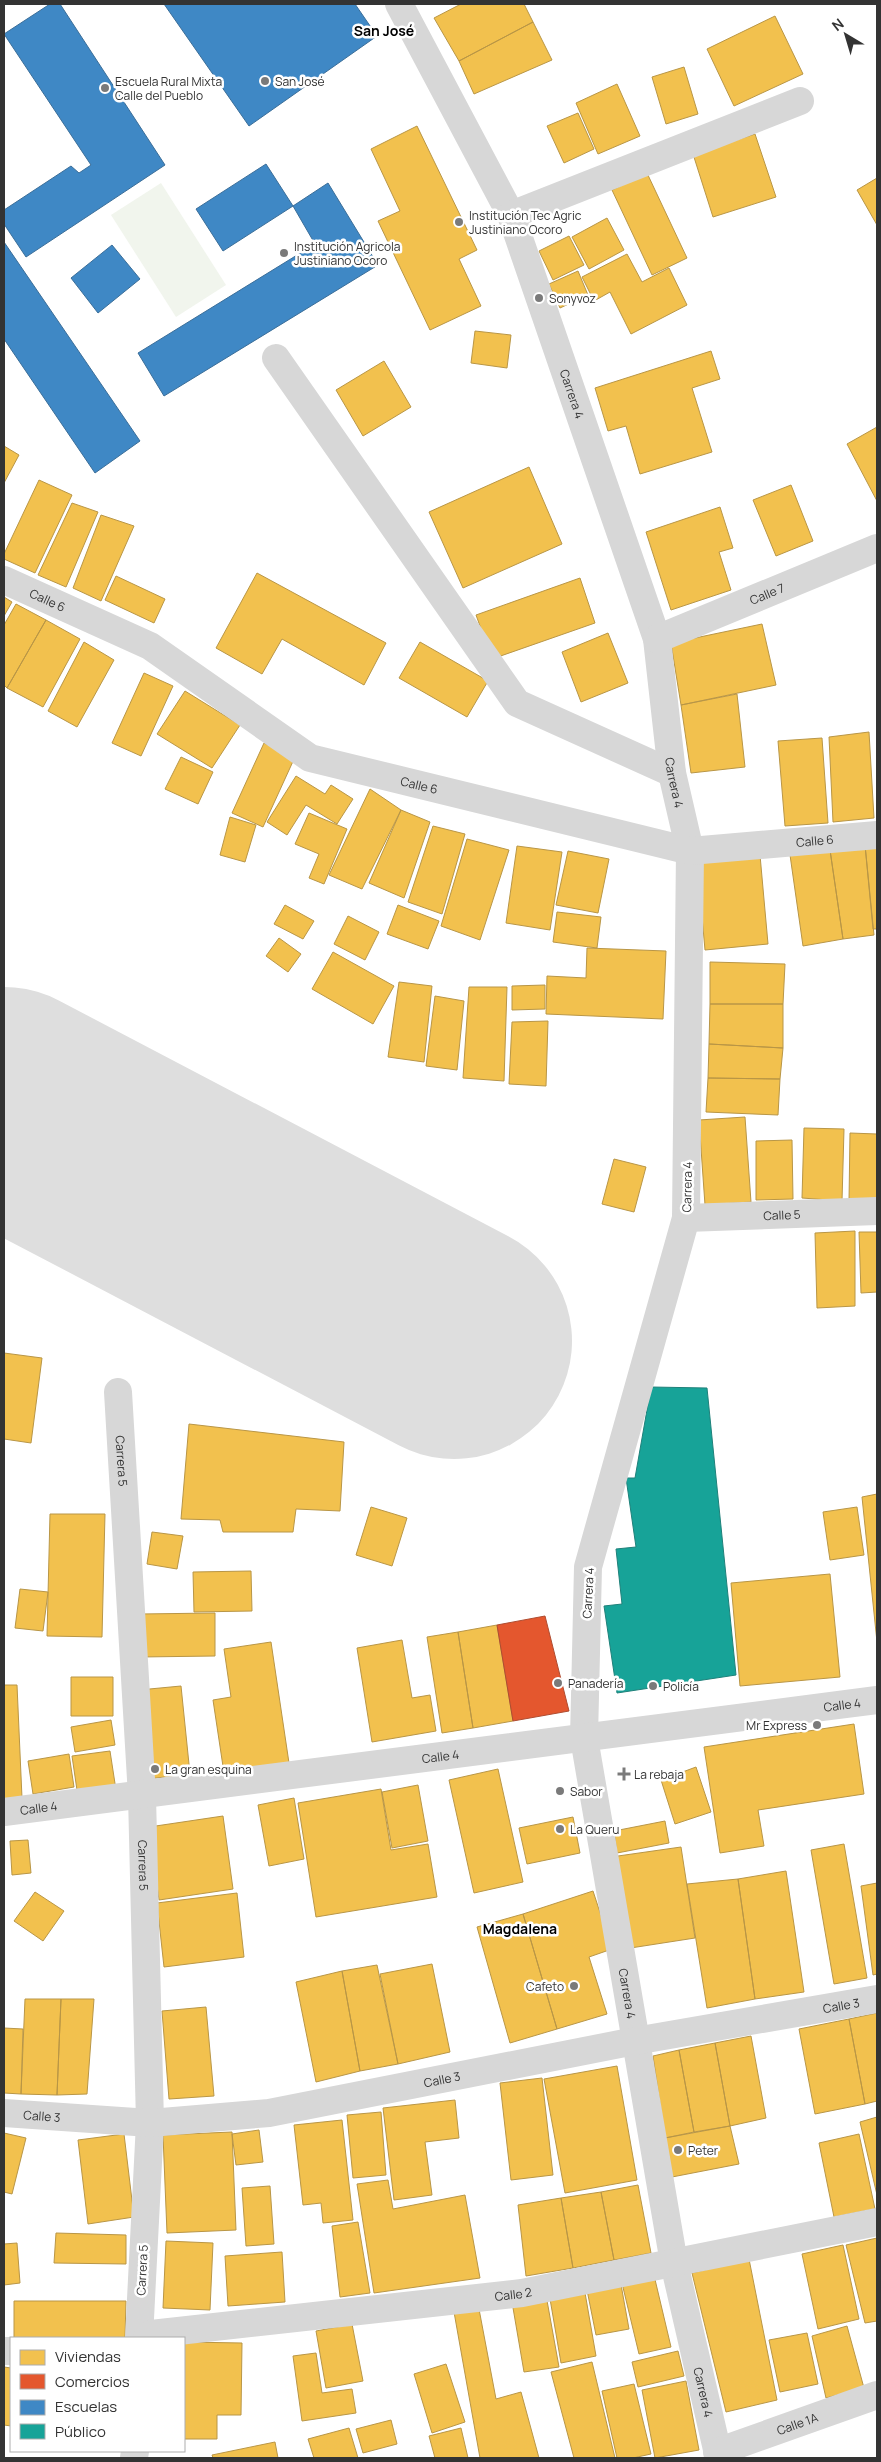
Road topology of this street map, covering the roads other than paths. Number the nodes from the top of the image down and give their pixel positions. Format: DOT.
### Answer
graph roads {
  1 [pos="399,4"];
  2 [pos="800,101"];
  3 [pos="511,215"];
  4 [pos="276,358"];
  5 [pos="877,548"];
  6 [pos="4,580"];
  7 [pos="657,639"];
  8 [pos="672,773"];
  9 [pos="877,835"];
  10 [pos="690,851"];
  11 [pos="877,1210"];
  12 [pos="686,1218"];
  13 [pos="118,1392"];
  14 [pos="877,1700"];
  15 [pos="584,1738"];
  16 [pos="142,1796"];
  17 [pos="4,1812"];
  18 [pos="877,1999"];
  19 [pos="635,2041"];
  20 [pos="4,2113"];
  21 [pos="150,2123"];
  22 [pos="877,2222"];
  23 [pos="674,2263"];
  24 [pos="138,2337"];
  25 [pos="148,2337"];
  26 [pos="877,2395"];
  27 [pos="718,2455"];
  1 -- 3 [label="street, Carrera 4"];
  2 -- 3 [label="street"];
  3 -- 7 [label="street, Carrera 4"];
  4 -- 8 [label="street"];
  5 -- 7 [label="street, Calle 7"];
  6 -- 10 [label="street, Calle 6"];
  7 -- 8 [label="street, Carrera 4"];
  8 -- 10 [label="street, Carrera 4"];
  9 -- 10 [label="street, Calle 6"];
  10 -- 12 [label="street, Carrera 4"];
  11 -- 12 [label="street, Calle 5"];
  12 -- 15 [label="street, Carrera 4"];
  13 -- 16 [label="street, Carrera 5"];
  14 -- 15 [label="street, Calle 4"];
  15 -- 16 [label="street, Calle 4"];
  15 -- 19 [label="street, Carrera 4"];
  16 -- 17 [label="street, Calle 4"];
  16 -- 21 [label="street, Carrera 5"];
  18 -- 19 [label="street, Calle 3"];
  19 -- 21 [label="street, Calle 3"];
  19 -- 23 [label="street, Carrera 4"];
  20 -- 21 [label="street, Calle 3"];
  21 -- 24 [label="street, Carrera 5"];
  22 -- 23 [label="street, Calle 2"];
  23 -- 25 [label="street, Calle 2"];
  23 -- 27 [label="street, Carrera 4"];
  26 -- 27 [label="street, Calle 1A"];
}
